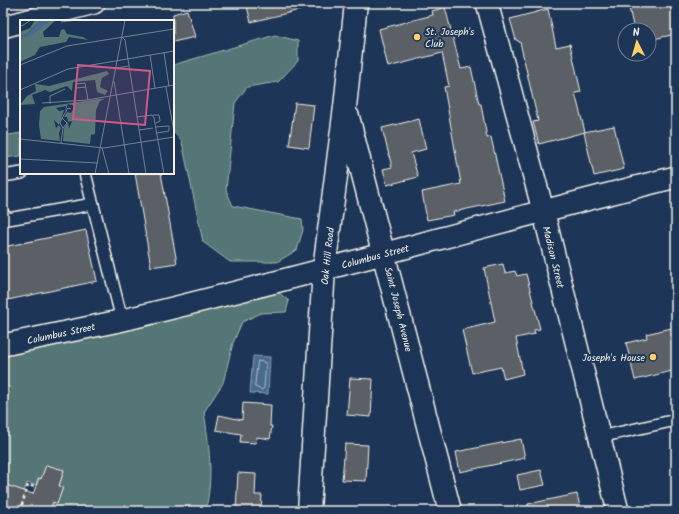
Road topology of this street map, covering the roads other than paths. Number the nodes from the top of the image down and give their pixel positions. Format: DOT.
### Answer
graph roads {
  1 [pos="94,3"];
  2 [pos="356,3"];
  3 [pos="487,3"];
  4 [pos="29,20"];
  5 [pos="20,22"];
  6 [pos="3,27"];
  7 [pos="345,107"];
  8 [pos="20,173"];
  9 [pos="85,174"];
  10 [pos="3,176"];
  11 [pos="676,177"];
  12 [pos="93,204"];
  13 [pos="543,210"];
  14 [pos="3,214"];
  15 [pos="385,254"];
  16 [pos="324,269"];
  17 [pos="122,320"];
  18 [pos="3,345"];
  19 [pos="676,420"];
  20 [pos="600,438"];
  21 [pos="309,511"];
  22 [pos="450,511"];
  23 [pos="618,511"];
  1 -- 4 [label="street"];
  2 -- 7 [label="street, Oak Hill Road"];
  3 -- 13 [label="street, Madison Street"];
  5 -- 6 [label="street"];
  7 -- 15 [label="street, Saint Joseph Avenue"];
  7 -- 16 [label="street, Oak Hill Road"];
  8 -- 10 [label="lane"];
  9 -- 12 [label="lane"];
  11 -- 13 [label="street, Columbus Street"];
  12 -- 14 [label="lane"];
  12 -- 17 [label="lane"];
  13 -- 15 [label="street, Columbus Street"];
  13 -- 20 [label="street, Madison Street"];
  15 -- 16 [label="street, Columbus Street"];
  15 -- 22 [label="street, Saint Joseph Avenue"];
  16 -- 17 [label="street, Columbus Street"];
  16 -- 21 [label="street, Oak Hill Road"];
  17 -- 18 [label="street, Columbus Street"];
  19 -- 20 [label="lane"];
  20 -- 23 [label="street, Madison Street"];
}
